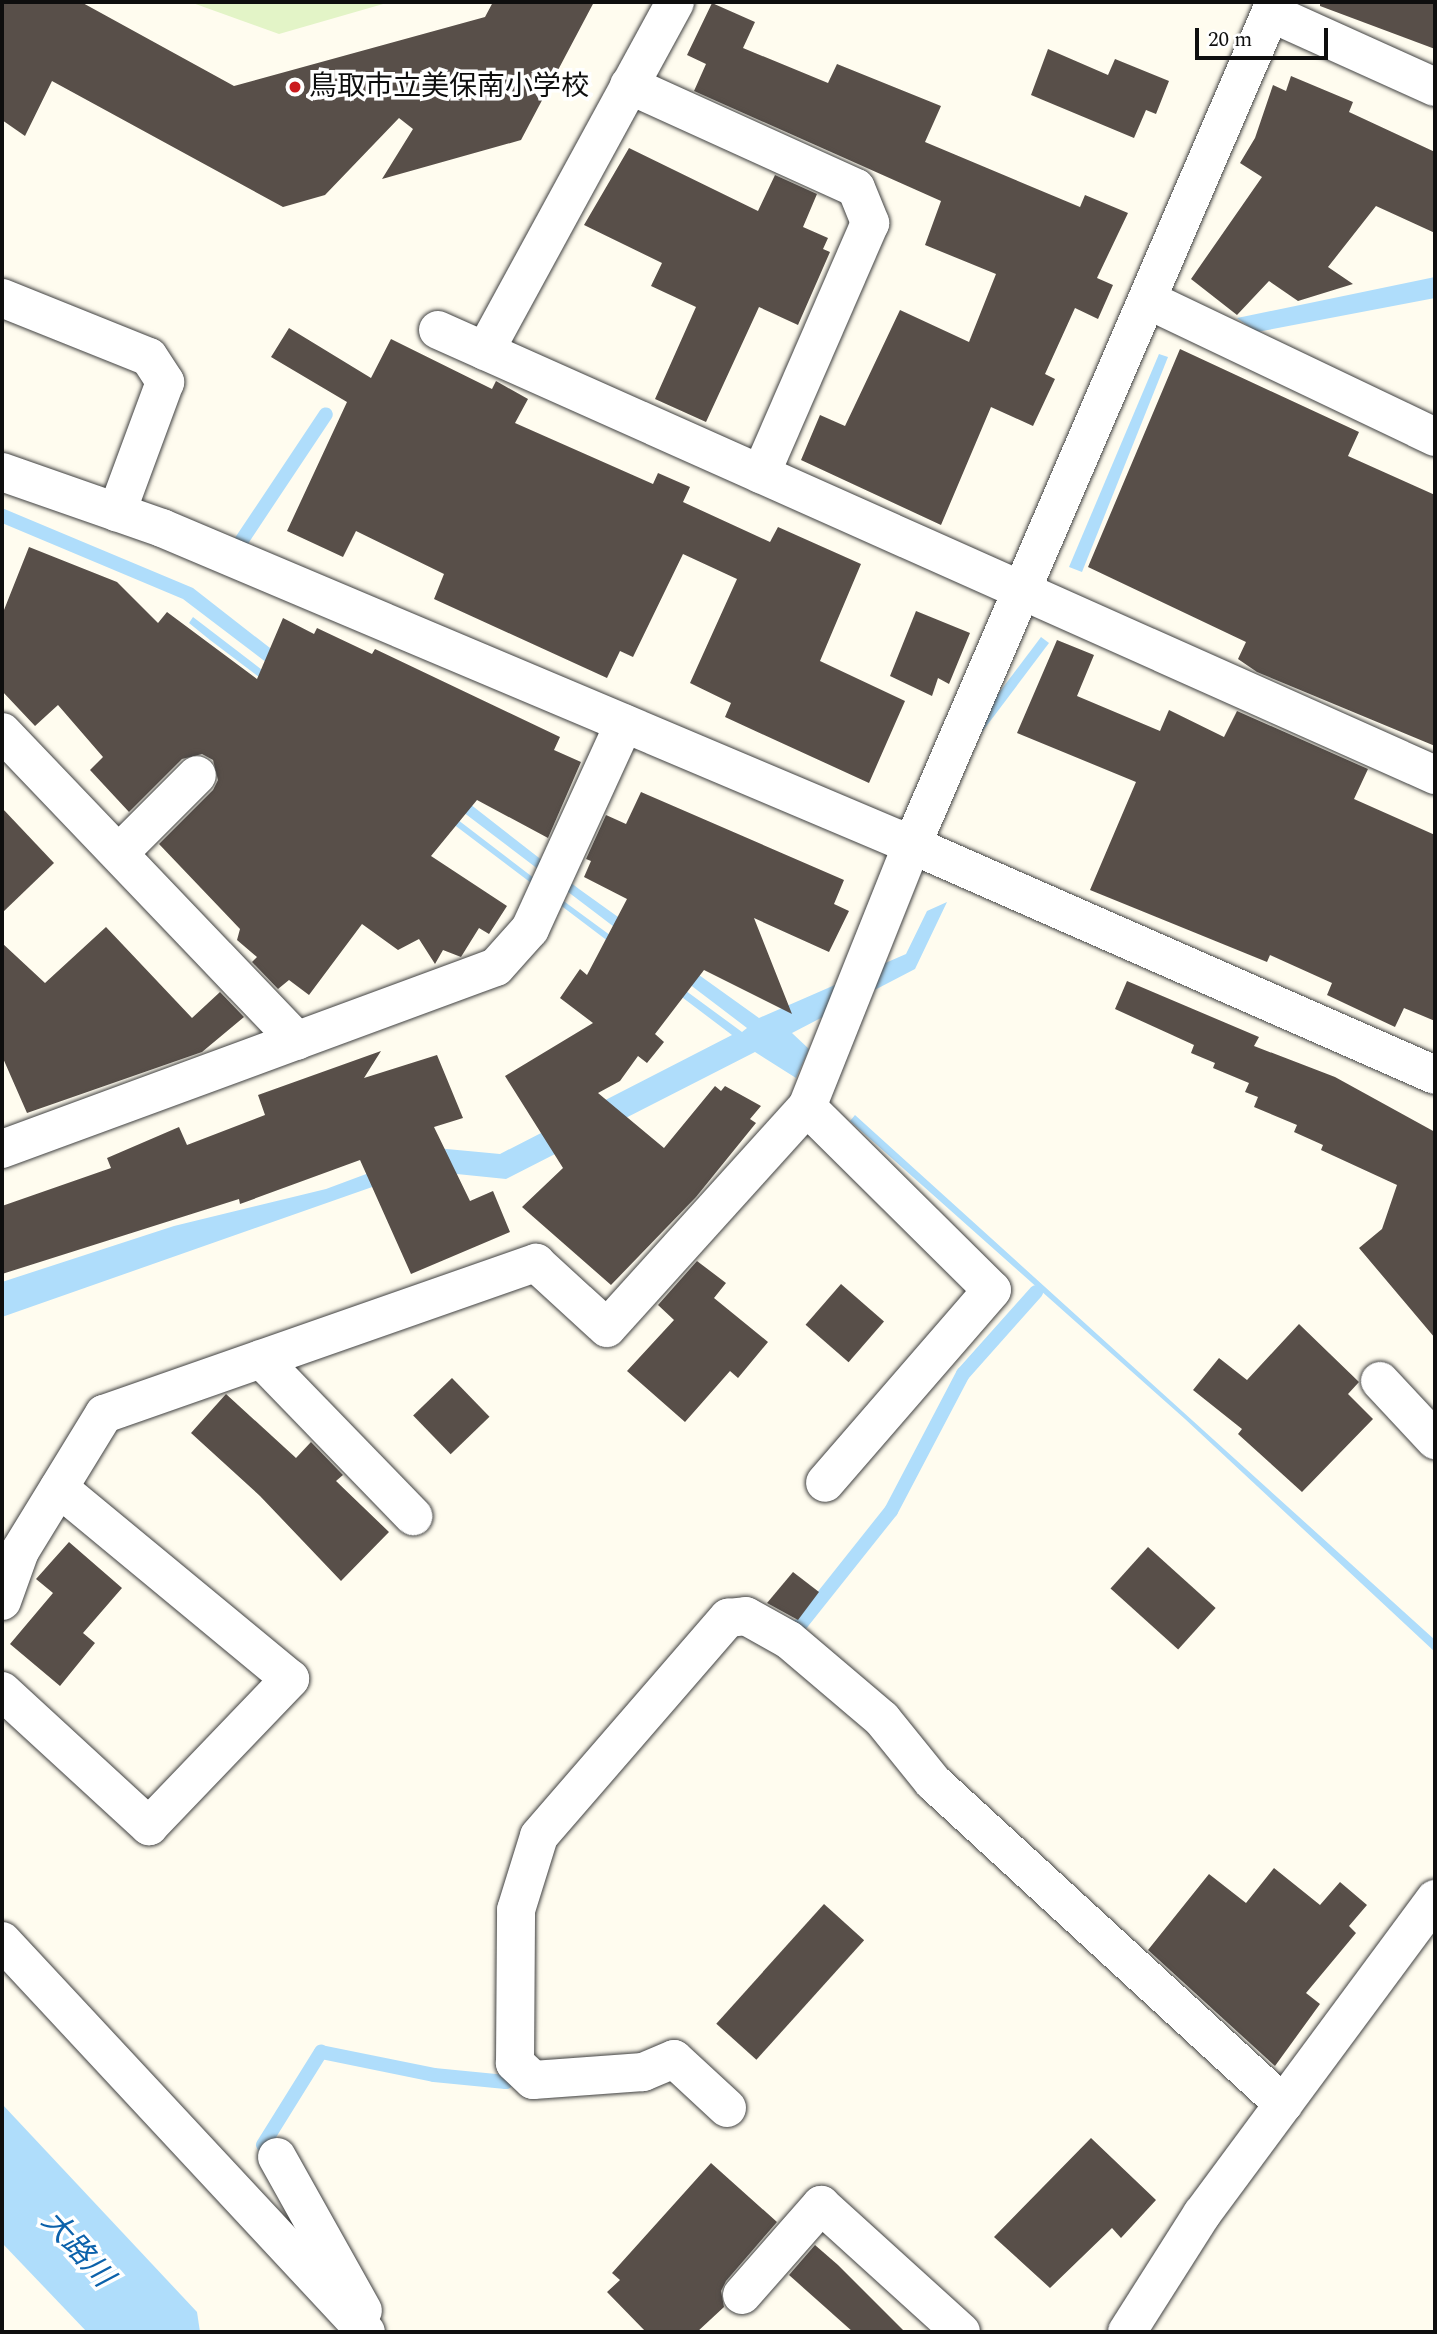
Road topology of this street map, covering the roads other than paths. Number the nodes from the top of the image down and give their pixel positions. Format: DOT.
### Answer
graph roads {
  1 [pos="675,2"];
  2 [pos="1273,7"];
  3 [pos="629,85"];
  4 [pos="1435,87"];
  5 [pos="2,298"];
  6 [pos="1150,301"];
  7 [pos="438,330"];
  8 [pos="485,351"];
  9 [pos="1435,437"];
  10 [pos="2,472"];
  11 [pos="761,474"];
  12 [pos="117,512"];
  13 [pos="1021,590"];
  14 [pos="624,724"];
  15 [pos="2,732"];
  16 [pos="197,775"];
  17 [pos="1435,775"];
  18 [pos="912,845"];
  19 [pos="118,853"];
  20 [pos="297,1041"];
  21 [pos="1435,1075"];
  22 [pos="807,1107"];
  23 [pos="5,1143"];
  24 [pos="261,1359"];
  25 [pos="1380,1381"];
  26 [pos="1435,1440"];
  27 [pos="825,1483"];
  28 [pos="60,1488"];
  29 [pos="413,1516"];
  30 [pos="2,1601"];
  31 [pos="2,1690"];
  32 [pos="1435,1899"];
  33 [pos="2,1941"];
  34 [pos="1283,2104"];
  35 [pos="727,2108"];
  36 [pos="277,2157"];
  37 [pos="742,2295"];
  38 [pos="368,2332"];
  39 [pos="961,2332"];
  40 [pos="1127,2332"];
  1 -- 3 [label="street"];
  2 -- 4 [label="street"];
  2 -- 6 [label="street"];
  3 -- 8 [label="street"];
  3 -- 11 [label="street"];
  5 -- 12 [label="street"];
  6 -- 9 [label="street"];
  6 -- 13 [label="street"];
  7 -- 8 [label="street"];
  8 -- 11 [label="street"];
  10 -- 12 [label="street"];
  11 -- 13 [label="street"];
  12 -- 14 [label="street"];
  13 -- 17 [label="street"];
  13 -- 18 [label="street"];
  14 -- 18 [label="street"];
  14 -- 20 [label="street"];
  15 -- 19 [label="street"];
  16 -- 19 [label="street"];
  18 -- 21 [label="street"];
  18 -- 22 [label="street"];
  19 -- 20 [label="street"];
  20 -- 23 [label="street"];
  22 -- 24 [label="street"];
  22 -- 27 [label="street"];
  24 -- 28 [label="street"];
  24 -- 29 [label="street"];
  25 -- 26 [label="street"];
  28 -- 30 [label="street"];
  28 -- 31 [label="street"];
  32 -- 34 [label="street"];
  33 -- 38 [label="street"];
  34 -- 35 [label="street"];
  34 -- 40 [label="street"];
  36 -- 38 [label="street"];
  37 -- 39 [label="street"];
}
